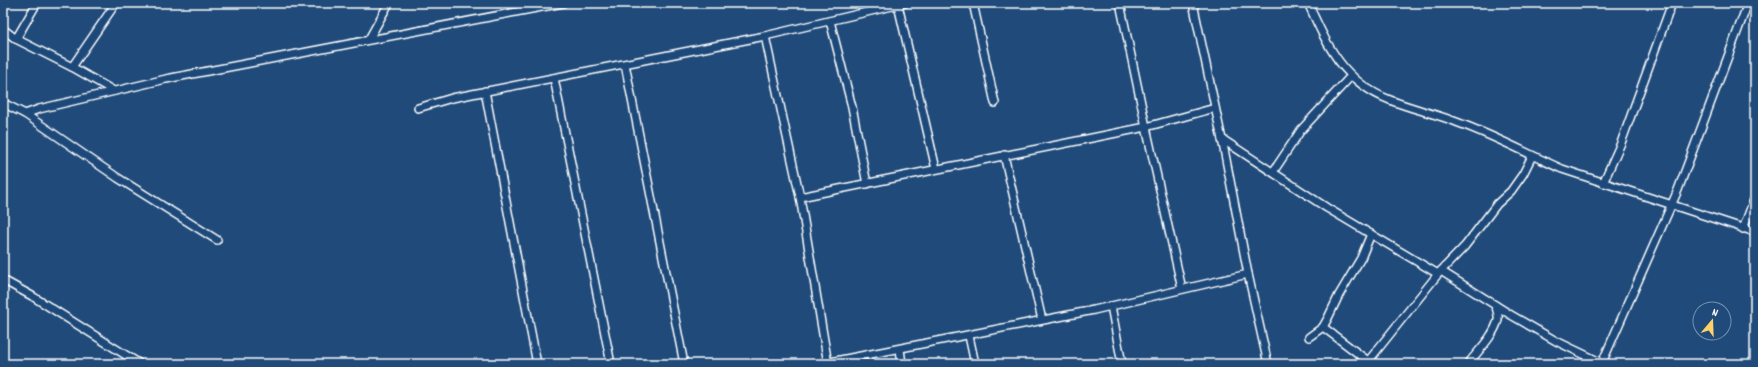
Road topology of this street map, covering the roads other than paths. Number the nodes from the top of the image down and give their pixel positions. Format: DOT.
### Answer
graph roads {
  1 [pos="37,3"];
  2 [pos="116,3"];
  3 [pos="389,3"];
  4 [pos="563,3"];
  5 [pos="973,3"];
  6 [pos="1120,3"];
  7 [pos="1193,3"];
  8 [pos="1308,3"];
  9 [pos="1672,3"];
  10 [pos="1748,3"];
  11 [pos="902,4"];
  12 [pos="830,20"];
  13 [pos="3,29"];
  14 [pos="765,36"];
  15 [pos="16,39"];
  16 [pos="370,39"];
  17 [pos="625,64"];
  18 [pos="72,67"];
  19 [pos="1351,76"];
  20 [pos="554,78"];
  21 [pos="114,91"];
  22 [pos="485,92"];
  23 [pos="3,103"];
  24 [pos="995,103"];
  25 [pos="418,108"];
  26 [pos="1215,108"];
  27 [pos="25,114"];
  28 [pos="1146,127"];
  29 [pos="1222,139"];
  30 [pos="1004,155"];
  31 [pos="1532,156"];
  32 [pos="936,169"];
  33 [pos="1272,172"];
  34 [pos="1604,183"];
  35 [pos="867,184"];
  36 [pos="800,197"];
  37 [pos="1755,197"];
  38 [pos="1671,206"];
  39 [pos="1743,229"];
  40 [pos="1755,232"];
  41 [pos="1371,234"];
  42 [pos="217,240"];
  43 [pos="1439,272"];
  44 [pos="1248,274"];
  45 [pos="3,280"];
  46 [pos="1182,289"];
  47 [pos="1495,305"];
  48 [pos="1111,306"];
  49 [pos="1042,320"];
  50 [pos="1323,327"];
  51 [pos="969,336"];
  52 [pos="1310,337"];
  53 [pos="900,349"];
  54 [pos="828,363"];
  55 [pos="1367,363"];
  56 [pos="140,364"];
  57 [pos="538,364"];
  58 [pos="611,364"];
  59 [pos="684,364"];
  60 [pos="820,364"];
  61 [pos="902,364"];
  62 [pos="975,364"];
  63 [pos="1122,364"];
  64 [pos="1268,364"];
  65 [pos="1468,364"];
  66 [pos="1603,364"];
  1 -- 15 [label="street"];
  2 -- 18 [label="street"];
  3 -- 16 [label="street"];
  4 -- 16 [label="street"];
  5 -- 24 [label="street"];
  6 -- 28 [label="street"];
  7 -- 26 [label="street"];
  8 -- 19 [label="street"];
  9 -- 34 [label="street"];
  10 -- 38 [label="street"];
  11 -- 12 [label="street"];
  11 -- 32 [label="street"];
  12 -- 14 [label="street"];
  12 -- 35 [label="street"];
  13 -- 15 [label="street"];
  14 -- 17 [label="street"];
  14 -- 36 [label="street"];
  15 -- 18 [label="street"];
  16 -- 21 [label="street"];
  17 -- 20 [label="street"];
  17 -- 59 [label="street"];
  18 -- 21 [label="street"];
  19 -- 31 [label="street"];
  19 -- 33 [label="street"];
  20 -- 22 [label="street"];
  20 -- 58 [label="street"];
  21 -- 27 [label="street"];
  22 -- 25 [label="street"];
  22 -- 57 [label="street"];
  23 -- 27 [label="street"];
  26 -- 28 [label="street"];
  26 -- 29 [label="street"];
  27 -- 42 [label="street"];
  28 -- 30 [label="street"];
  28 -- 46 [label="street"];
  29 -- 33 [label="street"];
  29 -- 44 [label="street"];
  30 -- 32 [label="street"];
  30 -- 49 [label="street"];
  31 -- 34 [label="street"];
  31 -- 43 [label="street"];
  32 -- 35 [label="street"];
  33 -- 41 [label="street"];
  34 -- 38 [label="street"];
  35 -- 36 [label="street"];
  36 -- 54 [label="street"];
  37 -- 39 [label="street"];
  38 -- 39 [label="street"];
  38 -- 66 [label="street"];
  39 -- 40 [label="street"];
  41 -- 43 [label="street"];
  41 -- 50 [label="street"];
  43 -- 47 [label="street"];
  43 -- 55 [label="street"];
  44 -- 46 [label="street"];
  44 -- 64 [label="street"];
  45 -- 56 [label="street"];
  46 -- 48 [label="street"];
  47 -- 65 [label="street"];
  47 -- 66 [label="street"];
  48 -- 49 [label="street"];
  48 -- 63 [label="street"];
  49 -- 51 [label="street"];
  50 -- 52 [label="street"];
  50 -- 55 [label="street"];
  51 -- 53 [label="street"];
  51 -- 62 [label="street"];
  53 -- 54 [label="street"];
  53 -- 61 [label="street"];
  54 -- 60 [label="street"];
}
